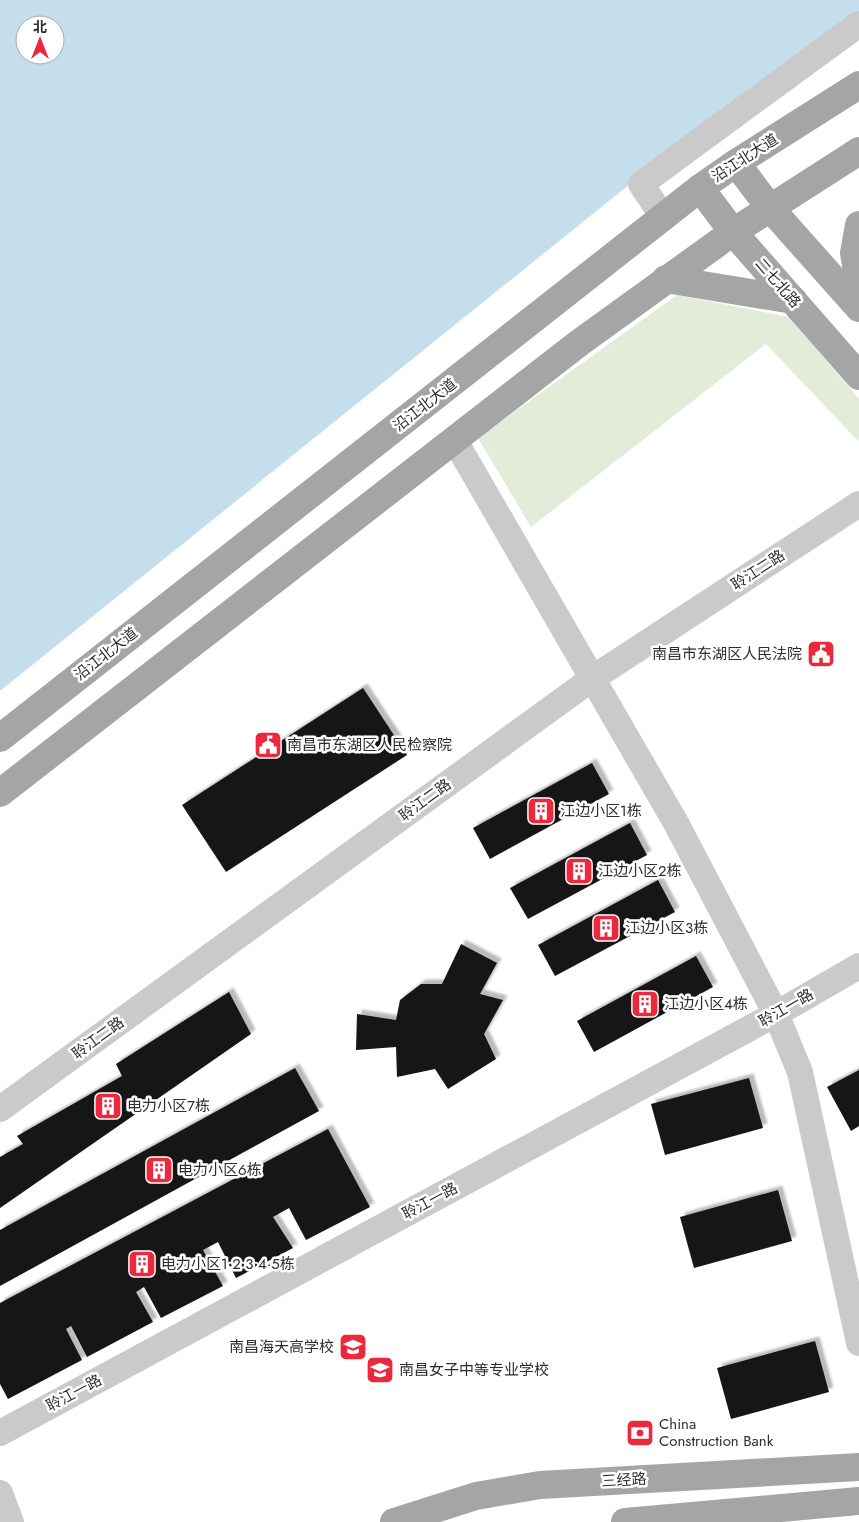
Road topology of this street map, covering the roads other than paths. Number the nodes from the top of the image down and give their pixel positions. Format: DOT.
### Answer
graph roads {
  1 [pos="859,24"];
  2 [pos="859,85"];
  3 [pos="859,151"];
  4 [pos="736,163"];
  5 [pos="700,188"];
  6 [pos="770,208"];
  7 [pos="664,217"];
  8 [pos="859,225"];
  9 [pos="733,232"];
  10 [pos="666,280"];
  11 [pos="859,282"];
  12 [pos="793,300"];
  13 [pos="859,308"];
  14 [pos="859,376"];
  15 [pos="454,439"];
  16 [pos="859,504"];
  17 [pos="593,678"];
  18 [pos="0,738"];
  19 [pos="0,793"];
  20 [pos="859,966"];
  21 [pos="776,1014"];
  22 [pos="0,1109"];
  23 [pos="859,1343"];
  24 [pos="0,1433"];
  25 [pos="859,1467"];
  26 [pos="0,1493"];
  27 [pos="859,1501"];
  28 [pos="11,1522"];
  29 [pos="394,1522"];
  30 [pos="625,1522"];
  1 -- 7 [label="street"];
  2 -- 4 [label="main road, 沿江北大道"];
  3 -- 6 [label="main road"];
  4 -- 5 [label="main road, 沿江北大道"];
  4 -- 6 [label="main road"];
  5 -- 7 [label="main road, 沿江北大道"];
  5 -- 9 [label="main road, 二七北路"];
  6 -- 9 [label="main road"];
  6 -- 13 [label="main road"];
  7 -- 18 [label="main road, 沿江北大道"];
  8 -- 11 [label="main road"];
  9 -- 10 [label="main road"];
  9 -- 12 [label="main road, 二七北路"];
  10 -- 12 [label="main road"];
  10 -- 15 [label="main road"];
  12 -- 14 [label="main road, 二七北路"];
  15 -- 17 [label="street"];
  15 -- 19 [label="main road"];
  16 -- 17 [label="street, 聆江二路"];
  17 -- 21 [label="street"];
  17 -- 22 [label="street, 聆江二路"];
  20 -- 21 [label="street, 聆江一路"];
  21 -- 23 [label="street"];
  21 -- 24 [label="street, 聆江一路"];
  25 -- 29 [label="main road, 三经路"];
  26 -- 28 [label="street"];
  27 -- 30 [label="main road"];
}
